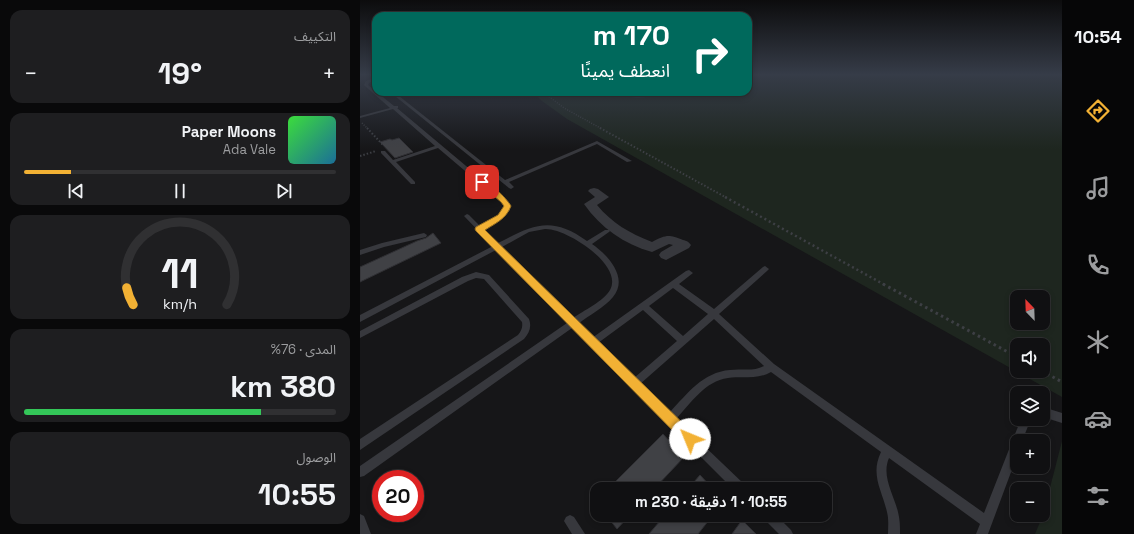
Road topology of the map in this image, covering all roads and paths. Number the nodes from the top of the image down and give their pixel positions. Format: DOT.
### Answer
graph roads {
  1 [pos="382,99"];
  2 [pos="401,99"];
  3 [pos="553,99"];
  4 [pos="407,104"];
  5 [pos="393,108"];
  6 [pos="360,117"];
  7 [pos="360,121"];
  8 [pos="439,146"];
  9 [pos="382,152"];
  10 [pos="360,156"];
  11 [pos="629,161"];
  12 [pos="392,162"];
  13 [pos="505,182"];
  14 [pos="413,183"];
  15 [pos="511,187"];
  16 [pos="594,191"];
  17 [pos="467,216"];
  18 [pos="612,228"];
  19 [pos="479,229"];
  20 [pos="424,235"];
  21 [pos="588,243"];
  22 [pos="497,247"];
  23 [pos="360,254"];
  24 [pos="666,255"];
  25 [pos="765,269"];
  26 [pos="689,273"];
  27 [pos="673,284"];
  28 [pos="643,306"];
  29 [pos="714,314"];
  30 [pos="360,319"];
  31 [pos="573,323"];
  32 [pos="360,335"];
  33 [pos="683,341"];
  34 [pos="592,343"];
  35 [pos="1010,353"];
  36 [pos="771,367"];
  37 [pos="1050,375"];
  38 [pos="1062,382"];
  39 [pos="634,384"];
  40 [pos="1050,414"];
  41 [pos="1062,418"];
  42 [pos="670,419"];
  43 [pos="360,445"];
  44 [pos="887,450"];
  45 [pos="1010,460"];
  46 [pos="360,472"];
  47 [pos="734,482"];
  48 [pos="360,520"];
  49 [pos="570,521"];
  50 [pos="775,522"];
  51 [pos="987,522"];
  52 [pos="365,534"];
  53 [pos="579,534"];
  54 [pos="787,534"];
  55 [pos="894,534"];
  56 [pos="982,534"];
  1 -- 5 [label="lane"];
  2 -- 4 [label="lane"];
  3 -- 35 [label="path"];
  4 -- 5 [label="lane"];
  4 -- 13 [label="lane"];
  5 -- 6 [label="lane"];
  5 -- 8 [label="lane"];
  7 -- 10 [label="path"];
  8 -- 12 [label="lane"];
  8 -- 19 [label="lane"];
  9 -- 12 [label="lane"];
  11 -- 13 [label="lane"];
  12 -- 14 [label="lane"];
  13 -- 15 [label="lane"];
  16 -- 18 [label="street"];
  17 -- 19 [label="lane"];
  18 -- 21 [label="lane"];
  18 -- 24 [label="street"];
  19 -- 22 [label="lane"];
  20 -- 23 [label="lane"];
  21 -- 22 [label="lane"];
  21 -- 31 [label="lane"];
  22 -- 30 [label="lane"];
  22 -- 31 [label="lane"];
  25 -- 29 [label="lane"];
  26 -- 27 [label="lane"];
  27 -- 28 [label="lane"];
  27 -- 29 [label="lane"];
  28 -- 33 [label="lane"];
  28 -- 34 [label="lane"];
  29 -- 33 [label="lane"];
  29 -- 36 [label="lane"];
  31 -- 34 [label="lane"];
  31 -- 46 [label="lane"];
  32 -- 43 [label="lane"];
  33 -- 39 [label="lane"];
  34 -- 39 [label="lane"];
  36 -- 42 [label="lane"];
  36 -- 44 [label="lane"];
  37 -- 38 [label="path"];
  39 -- 42 [label="lane"];
  40 -- 41 [label="lane"];
  42 -- 47 [label="lane"];
  44 -- 51 [label="lane"];
  44 -- 55 [label="lane"];
  45 -- 51 [label="lane"];
  48 -- 52 [label="lane"];
  49 -- 53 [label="lane"];
  50 -- 54 [label="lane"];
  51 -- 56 [label="lane"];
}
